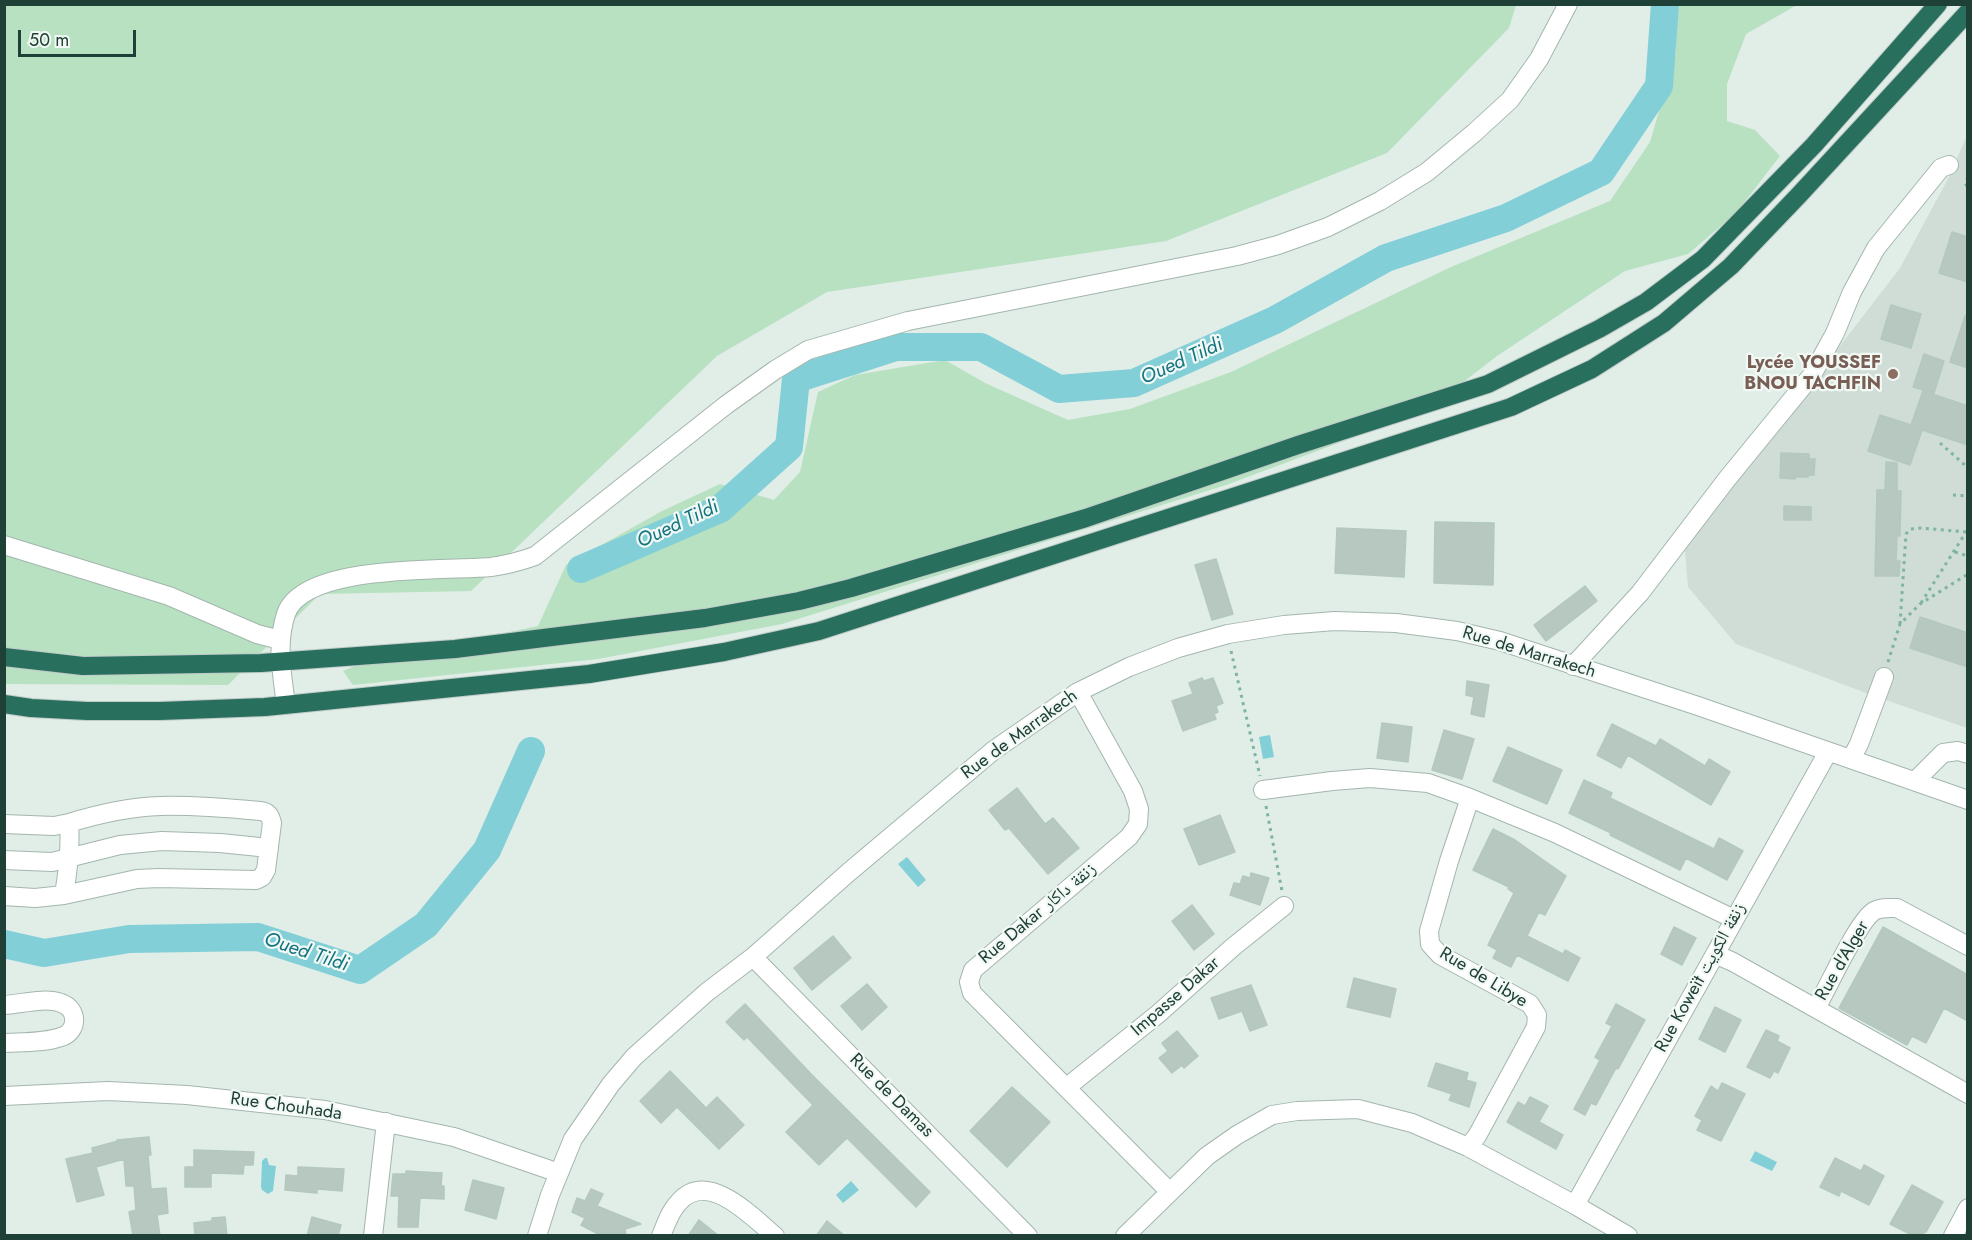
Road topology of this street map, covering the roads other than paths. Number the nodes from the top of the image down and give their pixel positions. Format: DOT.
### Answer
graph roads {
  1 [pos="1568,4"];
  2 [pos="1938,4"];
  3 [pos="1968,12"];
  4 [pos="1949,165"];
  5 [pos="4,545"];
  6 [pos="280,640"];
  7 [pos="4,657"];
  8 [pos="281,662"];
  9 [pos="1574,666"];
  10 [pos="1884,677"];
  11 [pos="1078,692"];
  12 [pos="4,704"];
  13 [pos="286,705"];
  14 [pos="1828,752"];
  15 [pos="1968,754"];
  16 [pos="1851,759"];
  17 [pos="1915,781"];
  18 [pos="1263,790"];
  19 [pos="1470,798"];
  20 [pos="1968,800"];
  21 [pos="69,823"];
  22 [pos="4,824"];
  23 [pos="269,848"];
  24 [pos="70,858"];
  25 [pos="4,860"];
  26 [pos="64,895"];
  27 [pos="4,896"];
  28 [pos="1284,906"];
  29 [pos="1734,919"];
  30 [pos="1968,946"];
  31 [pos="1714,954"];
  32 [pos="753,957"];
  33 [pos="4,1005"];
  34 [pos="1816,1008"];
  35 [pos="4,1043"];
  36 [pos="1066,1087"];
  37 [pos="1968,1094"];
  38 [pos="4,1096"];
  39 [pos="386,1122"];
  40 [pos="1468,1147"];
  41 [pos="559,1173"];
  42 [pos="1170,1192"];
  43 [pos="1575,1205"];
  44 [pos="1968,1208"];
  45 [pos="373,1236"];
  46 [pos="537,1236"];
  47 [pos="661,1236"];
  48 [pos="775,1236"];
  49 [pos="1028,1236"];
  50 [pos="1125,1236"];
  51 [pos="1628,1236"];
  52 [pos="1953,1236"];
  1 -- 6 [label="street"];
  2 -- 8 [label="highway"];
  3 -- 13 [label="highway"];
  4 -- 9 [label="street"];
  5 -- 6 [label="street"];
  6 -- 8 [label="street"];
  7 -- 8 [label="highway"];
  8 -- 13 [label="street"];
  9 -- 11 [label="street, Rue de Marrakech"];
  9 -- 14 [label="street, Rue de Marrakech"];
  10 -- 16 [label="street"];
  11 -- 32 [label="street, Rue de Marrakech"];
  11 -- 36 [label="street, Rue Dakar زنقة داكار"];
  12 -- 13 [label="highway"];
  14 -- 16 [label="street, Rue de Marrakech"];
  14 -- 29 [label="street, Rue Koweït زنقة الكويت"];
  15 -- 17 [label="street"];
  16 -- 17 [label="street, Rue de Marrakech"];
  17 -- 20 [label="street, Rue de Marrakech"];
  18 -- 19 [label="street"];
  19 -- 29 [label="street"];
  19 -- 40 [label="street, Rue de Libye"];
  21 -- 22 [label="street"];
  21 -- 23 [label="street"];
  21 -- 24 [label="street"];
  23 -- 24 [label="street"];
  23 -- 26 [label="street"];
  24 -- 25 [label="street"];
  24 -- 26 [label="street"];
  26 -- 27 [label="street"];
  28 -- 36 [label="street, Impasse Dakar"];
  29 -- 31 [label="street, Rue Koweït زنقة الكويت"];
  30 -- 34 [label="street, Rue d'Alger"];
  31 -- 34 [label="street, Rue d'Alger"];
  31 -- 43 [label="street, Rue Koweït زنقة الكويت"];
  32 -- 41 [label="street, Rue de Marrakech"];
  32 -- 49 [label="street, Rue de Damas"];
  33 -- 35 [label="street"];
  34 -- 37 [label="street, Rue d'Alger"];
  36 -- 42 [label="street, Rue Dakar زنقة داكار"];
  38 -- 39 [label="street, Rue Chouhada"];
  39 -- 41 [label="street, Rue Chouhada"];
  39 -- 45 [label="street"];
  40 -- 42 [label="street"];
  40 -- 43 [label="street"];
  41 -- 46 [label="street, Rue de Marrakech"];
  42 -- 50 [label="street"];
  43 -- 51 [label="street"];
  44 -- 52 [label="street"];
  47 -- 48 [label="street"];
}
